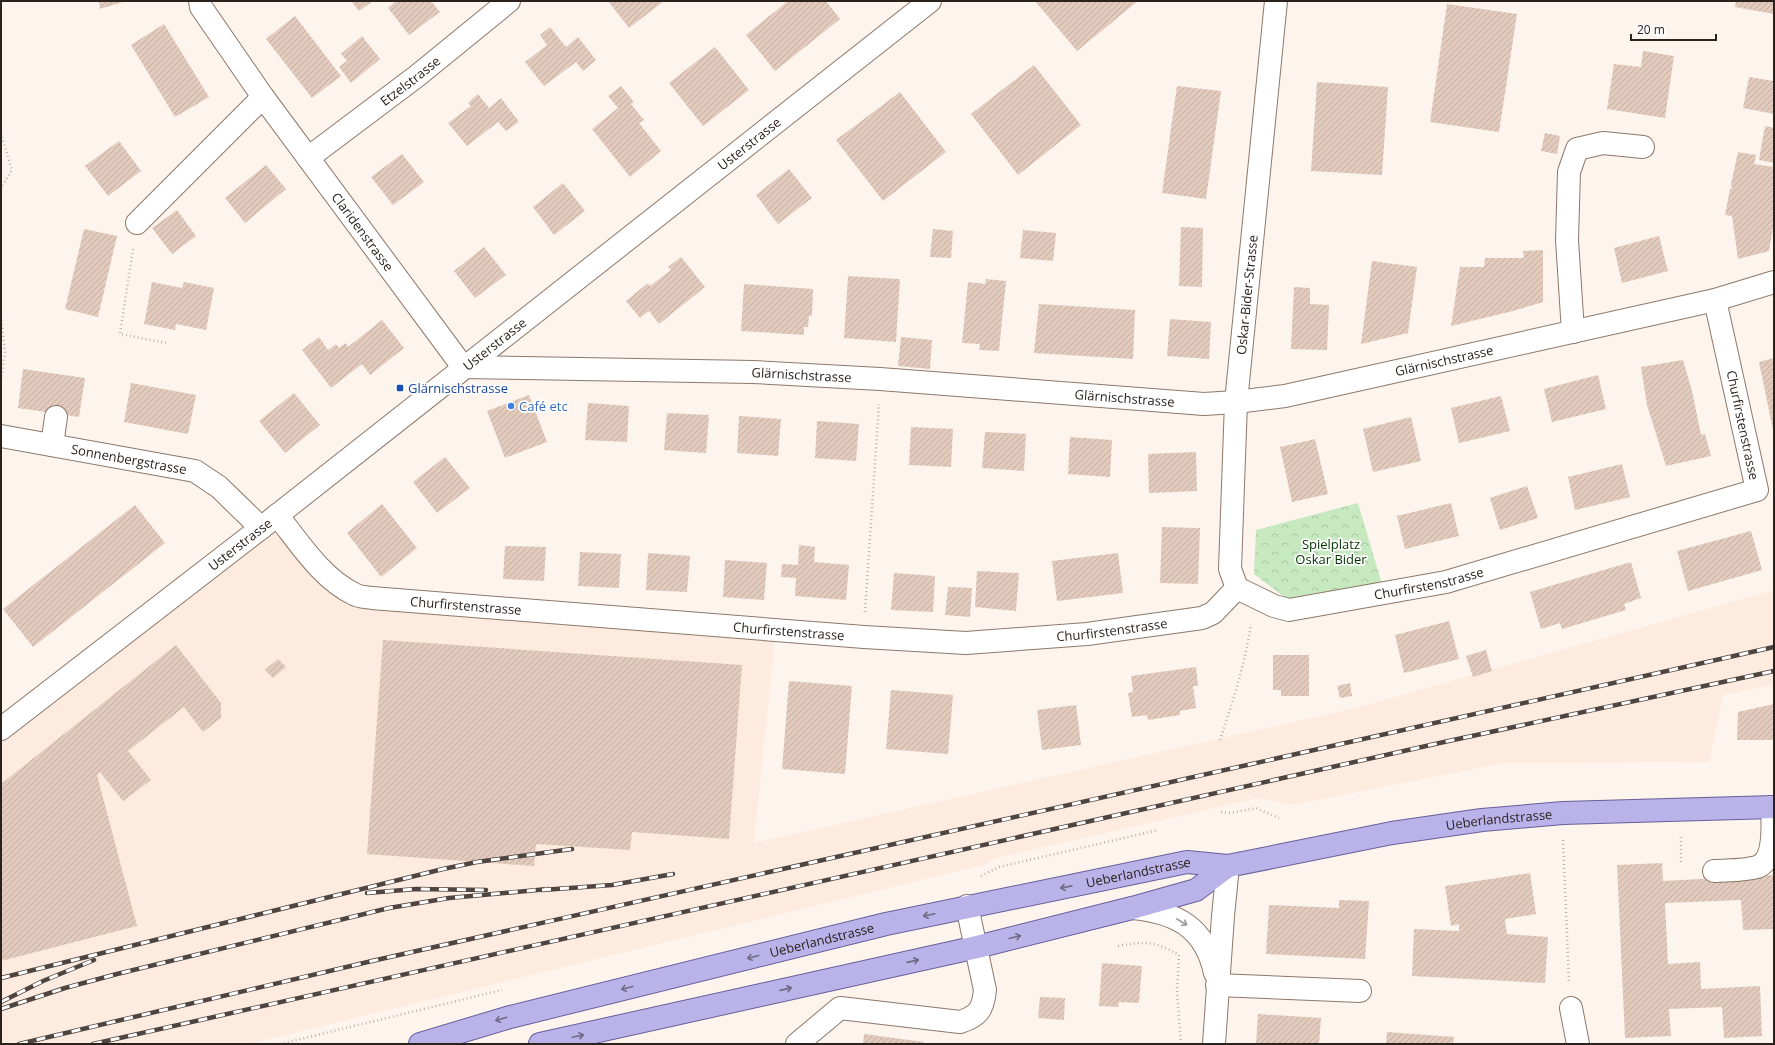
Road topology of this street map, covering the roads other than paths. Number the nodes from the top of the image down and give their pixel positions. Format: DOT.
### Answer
graph roads {
  1 [pos="200,1"];
  2 [pos="508,1"];
  3 [pos="930,1"];
  4 [pos="1276,1"];
  5 [pos="263,97"];
  6 [pos="1643,147"];
  7 [pos="308,158"];
  8 [pos="138,223"];
  9 [pos="1774,282"];
  10 [pos="1715,300"];
  11 [pos="1573,332"];
  12 [pos="463,367"];
  13 [pos="1236,402"];
  14 [pos="56,417"];
  15 [pos="1,436"];
  16 [pos="52,445"];
  17 [pos="269,521"];
  18 [pos="1237,588"];
  19 [pos="1,729"];
  20 [pos="1773,807"];
  21 [pos="1228,866"];
  22 [pos="1714,871"];
  23 [pos="967,906"];
  24 [pos="1132,908"];
  25 [pos="977,947"];
  26 [pos="1217,985"];
  27 [pos="1360,991"];
  28 [pos="1571,1008"];
  29 [pos="420,1044"];
  30 [pos="540,1044"];
  31 [pos="797,1044"];
  32 [pos="1214,1044"];
  33 [pos="1578,1044"];
  1 -- 5 [label="street, Claridenstrasse"];
  2 -- 7 [label="street, Etzelstrasse"];
  3 -- 12 [label="street, Usterstrasse"];
  4 -- 13 [label="street, Oskar-Bider-Strasse"];
  5 -- 7 [label="street, Claridenstrasse"];
  5 -- 8 [label="street"];
  6 -- 11 [label="street"];
  7 -- 12 [label="street, Claridenstrasse"];
  9 -- 10 [label="street, Glärnischstrasse"];
  10 -- 11 [label="street, Glärnischstrasse"];
  10 -- 18 [label="street, Churfirstenstrasse"];
  11 -- 13 [label="street, Glärnischstrasse"];
  12 -- 13 [label="street, Glärnischstrasse"];
  12 -- 17 [label="street, Usterstrasse"];
  13 -- 18 [label="street, Oskar-Bider-Strasse"];
  14 -- 16 [label="street"];
  15 -- 16 [label="street, Sonnenbergstrasse"];
  16 -- 17 [label="street, Sonnenbergstrasse"];
  17 -- 18 [label="street, Churfirstenstrasse"];
  17 -- 19 [label="street, Usterstrasse"];
  20 -- 21 [label="main road, Ueberlandstrasse"];
  20 -- 22 [label="street"];
  21 -- 23 [label="main road, Ueberlandstrasse, one-way"];
  21 -- 24 [label="main road, Ueberlandstrasse"];
  21 -- 26 [label="street"];
  23 -- 25 [label="street"];
  23 -- 29 [label="main road, Ueberlandstrasse, one-way"];
  25 -- 24 [label="main road, Ueberlandstrasse, one-way"];
  24 -- 26 [label="street, one-way"];
  30 -- 25 [label="main road, Ueberlandstrasse, one-way"];
  25 -- 31 [label="street"];
  26 -- 27 [label="street"];
  26 -- 32 [label="street"];
  28 -- 33 [label="street"];
}
